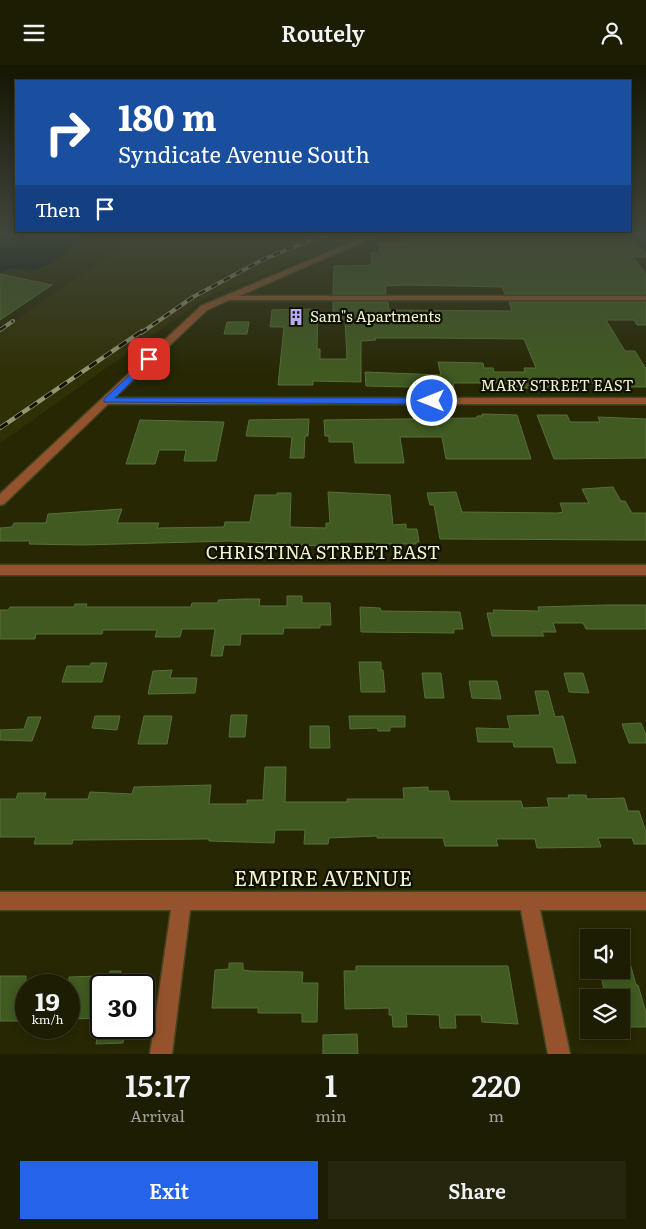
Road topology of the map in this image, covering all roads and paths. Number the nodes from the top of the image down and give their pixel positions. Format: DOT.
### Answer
graph roads {
  1 [pos="265,281"];
  2 [pos="225,298"];
  3 [pos="646,298"];
  4 [pos="107,401"];
  5 [pos="646,401"];
  6 [pos="0,501"];
  7 [pos="0,571"];
  8 [pos="646,571"];
  9 [pos="0,901"];
  10 [pos="182,901"];
  11 [pos="529,901"];
  12 [pos="646,901"];
  13 [pos="161,1054"];
  14 [pos="559,1054"];
  1 -- 2 [label="street"];
  2 -- 3 [label="street"];
  2 -- 4 [label="street"];
  4 -- 5 [label="street, MARY STREET EAST"];
  4 -- 6 [label="street"];
  7 -- 8 [label="street, CHRISTINA STREET EAST"];
  9 -- 10 [label="street, EMPIRE AVENUE"];
  10 -- 11 [label="street, EMPIRE AVENUE"];
  10 -- 13 [label="street"];
  11 -- 12 [label="street, EMPIRE AVENUE"];
  11 -- 14 [label="street"];
}
